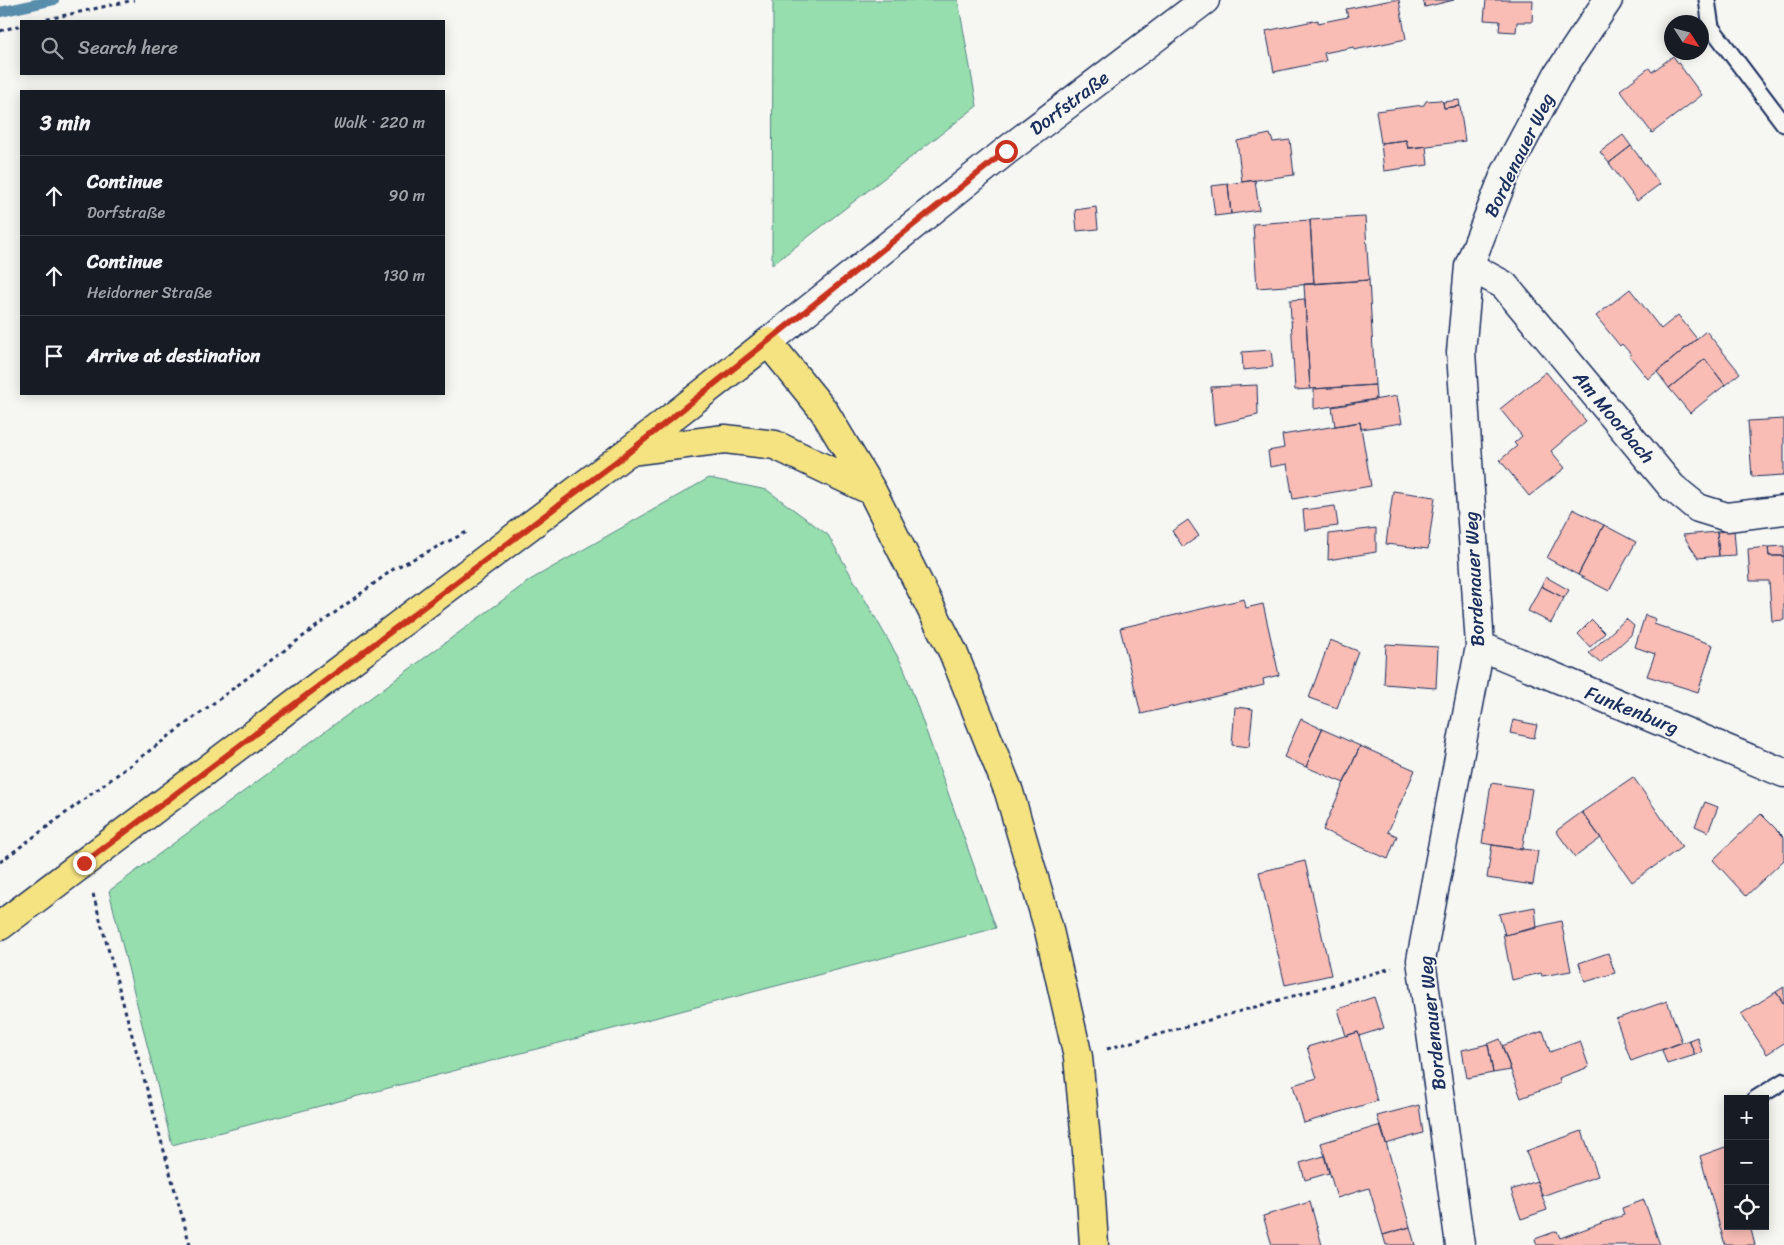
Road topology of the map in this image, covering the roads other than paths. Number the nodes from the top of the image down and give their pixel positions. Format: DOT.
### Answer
graph roads {
  1 [pos="1205,0"];
  2 [pos="1608,0"];
  3 [pos="1707,0"];
  4 [pos="1784,124"];
  5 [pos="1469,266"];
  6 [pos="768,342"];
  7 [pos="629,452"];
  8 [pos="872,491"];
  9 [pos="1784,510"];
  10 [pos="1480,646"];
  11 [pos="1784,773"];
  12 [pos="0,926"];
  13 [pos="1784,1081"];
  14 [pos="1761,1095"];
  15 [pos="1094,1245"];
  16 [pos="1460,1245"];
  1 -- 6 [label="street, Dorfstraße"];
  2 -- 5 [label="street, Bordenauer Weg"];
  3 -- 4 [label="lane"];
  5 -- 9 [label="street, Am Moorbach"];
  5 -- 10 [label="street, Bordenauer Weg"];
  6 -- 7 [label="main road, Dorfstraße"];
  6 -- 8 [label="main road"];
  7 -- 8 [label="main road"];
  7 -- 12 [label="main road, Dorfstraße"];
  8 -- 15 [label="main road"];
  10 -- 11 [label="street, Funkenburg"];
  10 -- 16 [label="street, Bordenauer Weg"];
  13 -- 14 [label="lane"];
}
